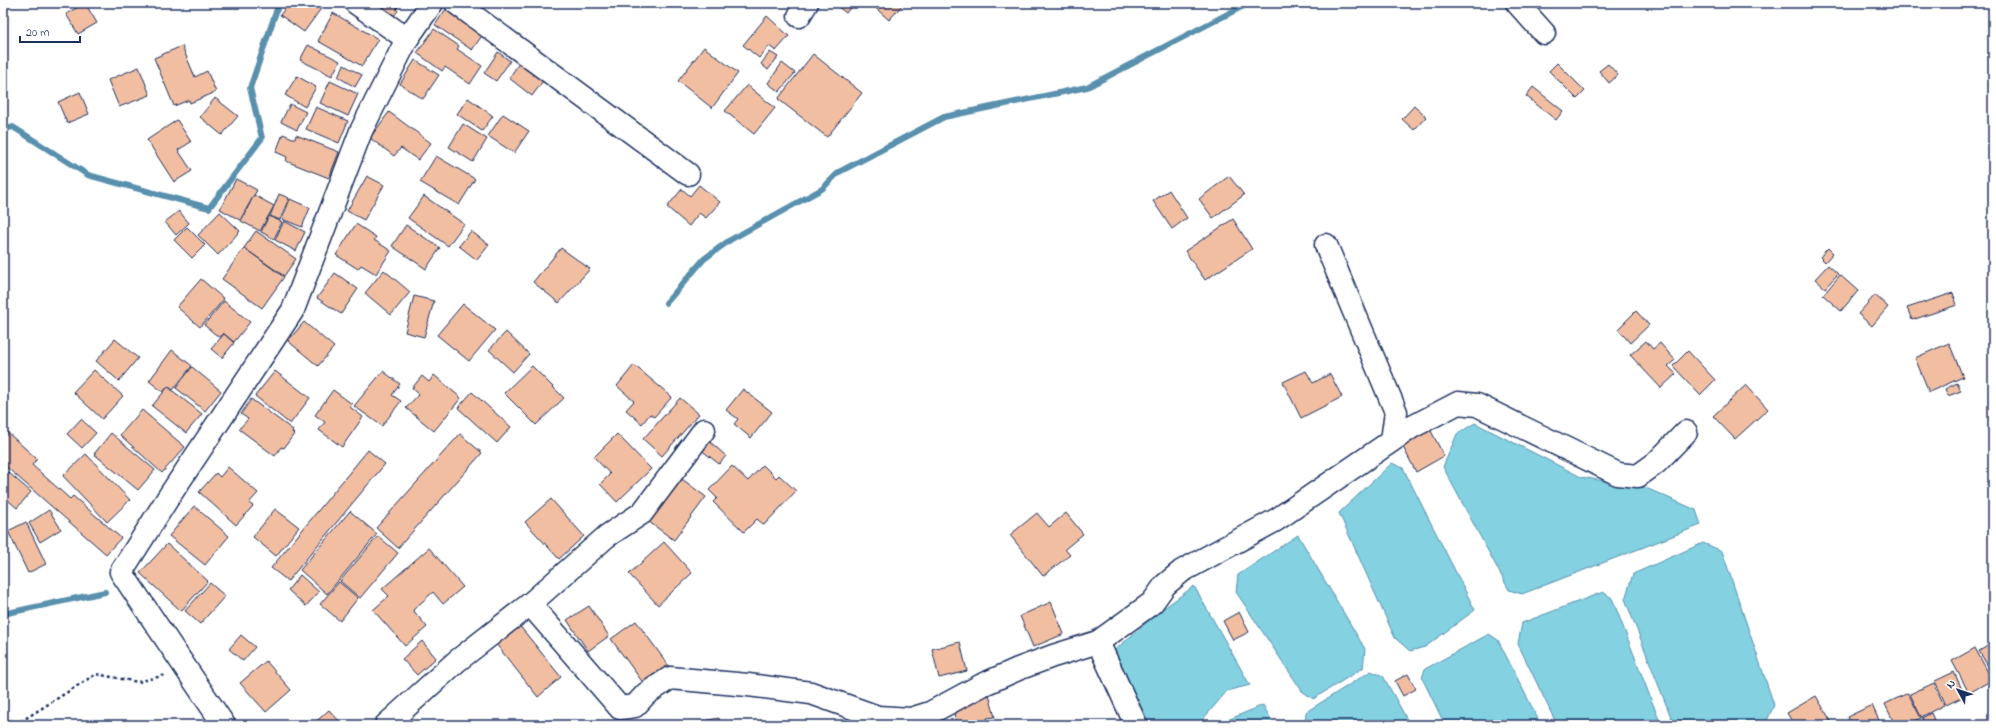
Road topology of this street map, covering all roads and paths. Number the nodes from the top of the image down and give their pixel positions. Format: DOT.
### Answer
graph roads {
  1 [pos="356,3"];
  2 [pos="432,3"];
  3 [pos="456,3"];
  4 [pos="1517,3"];
  5 [pos="1544,33"];
  6 [pos="407,39"];
  7 [pos="688,174"];
  8 [pos="1326,245"];
  9 [pos="704,430"];
  10 [pos="1686,432"];
  11 [pos="1392,440"];
  12 [pos="530,604"];
  13 [pos="1098,642"];
  14 [pos="187,670"];
  15 [pos="3,720"];
  16 [pos="224,725"];
  17 [pos="386,725"];
  18 [pos="1136,725"];
  1 -- 6 [label="street"];
  2 -- 6 [label="street"];
  3 -- 7 [label="street"];
  4 -- 5 [label="street"];
  6 -- 14 [label="street"];
  8 -- 11 [label="street"];
  9 -- 12 [label="street"];
  10 -- 11 [label="street"];
  11 -- 13 [label="street"];
  12 -- 13 [label="street"];
  12 -- 17 [label="street"];
  13 -- 18 [label="street"];
  14 -- 15 [label="path"];
  14 -- 16 [label="street"];
}
